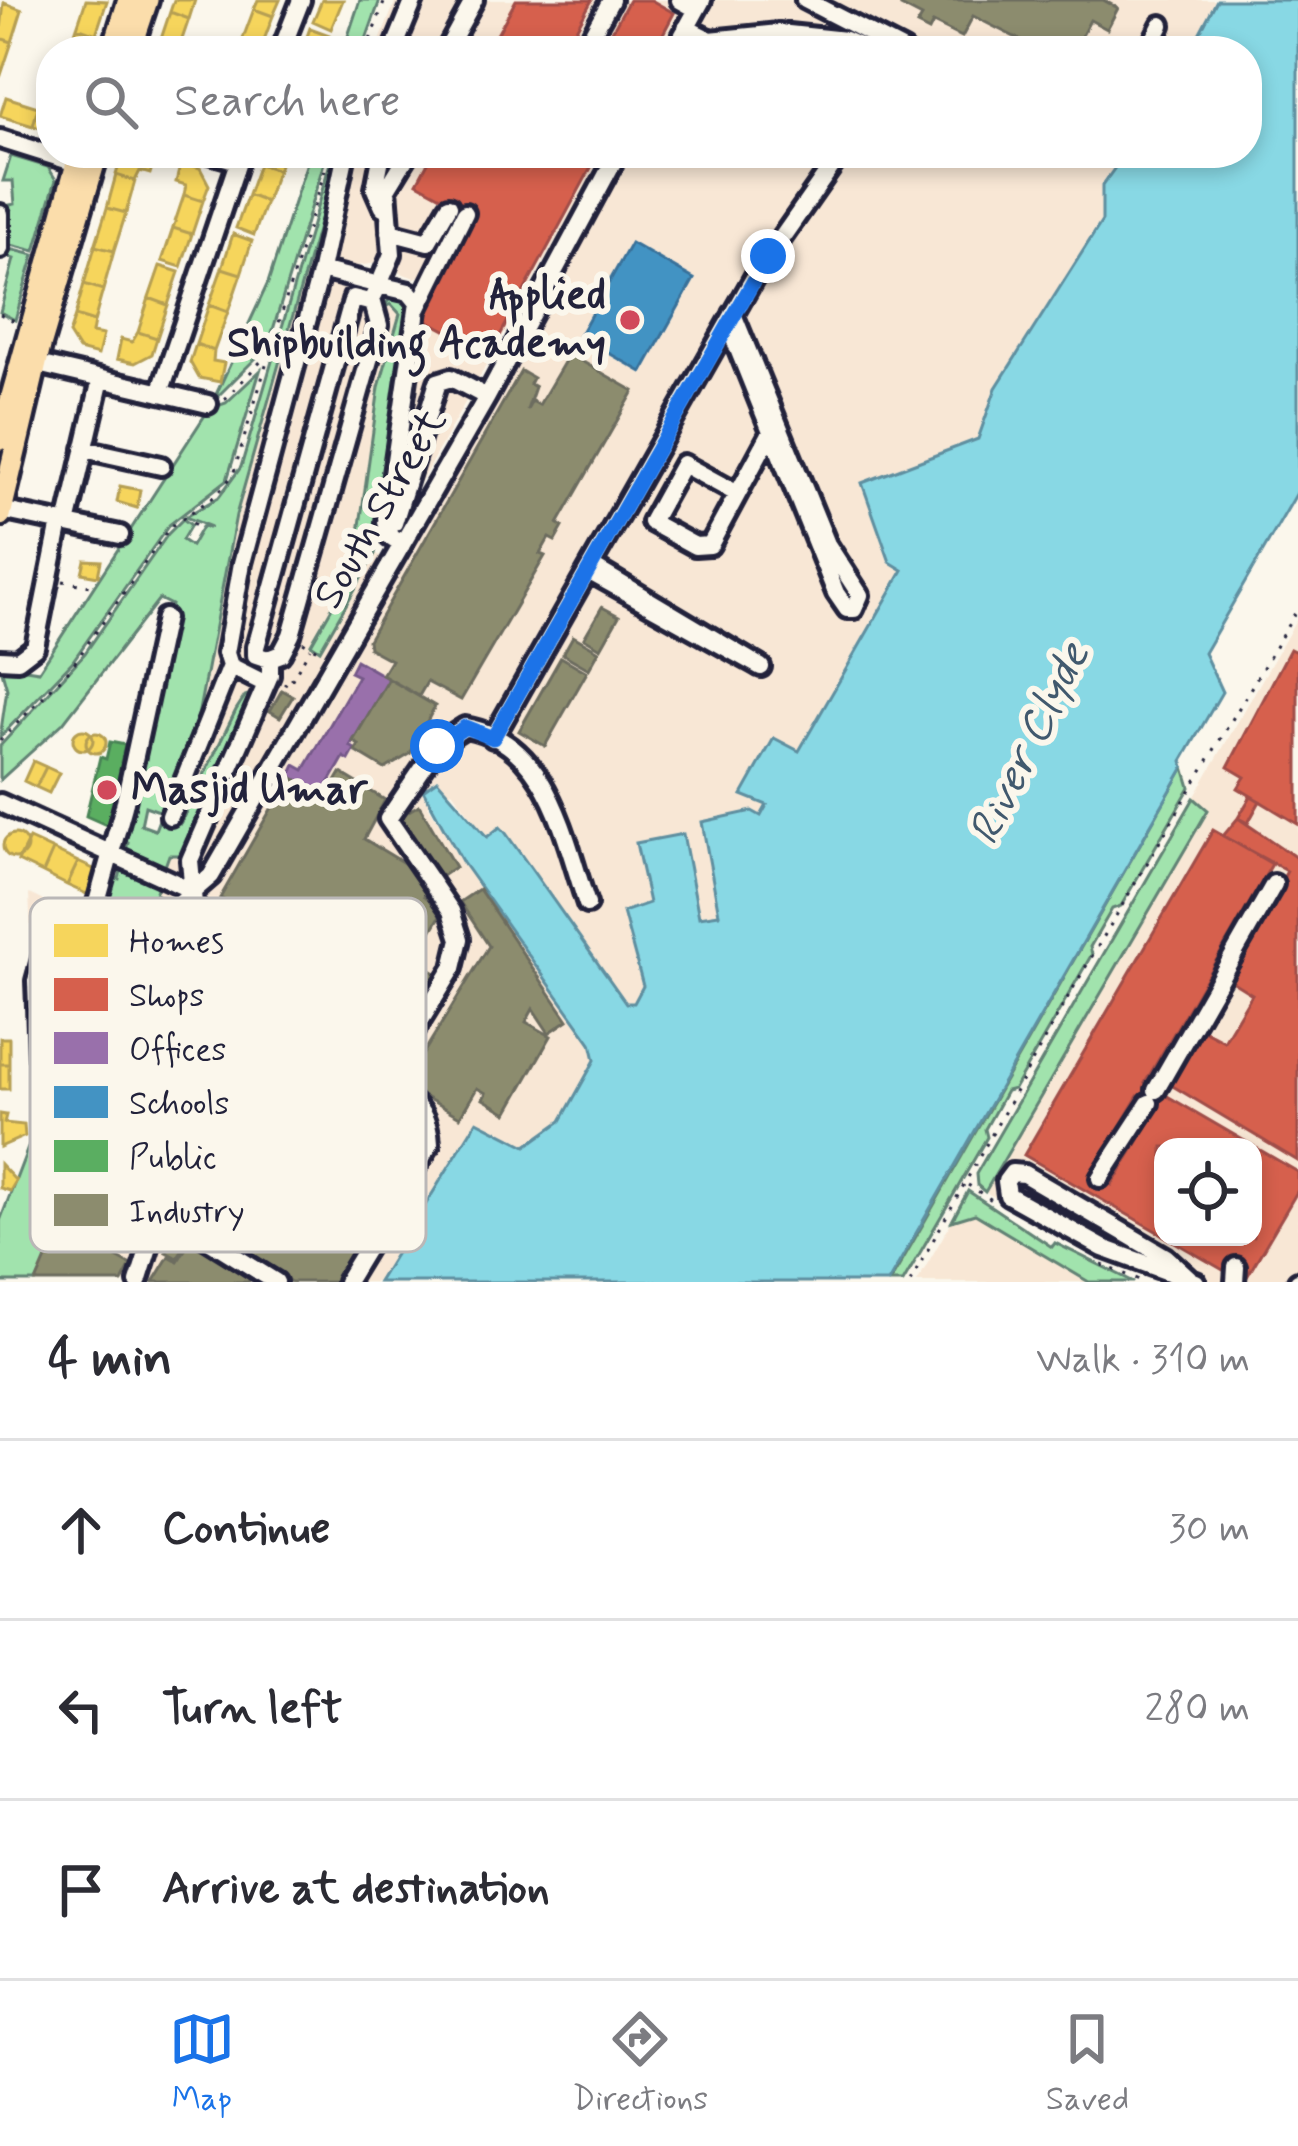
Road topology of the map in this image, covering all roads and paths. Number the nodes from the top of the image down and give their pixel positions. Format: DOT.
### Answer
graph roads {
  1 [pos="129,0"];
  2 [pos="147,0"];
  3 [pos="301,0"];
  4 [pos="385,0"];
  5 [pos="414,0"];
  6 [pos="474,0"];
  7 [pos="611,0"];
  8 [pos="805,0"];
  9 [pos="693,3"];
  10 [pos="1161,25"];
  11 [pos="686,28"];
  12 [pos="117,36"];
  13 [pos="135,36"];
  14 [pos="286,36"];
  15 [pos="372,36"];
  16 [pos="399,36"];
  17 [pos="454,36"];
  18 [pos="591,36"];
  19 [pos="682,36"];
  20 [pos="705,36"];
  21 [pos="751,36"];
  22 [pos="807,36"];
  23 [pos="875,36"];
  24 [pos="1156,36"];
  25 [pos="1,142"];
  26 [pos="36,149"];
  27 [pos="83,168"];
  28 [pos="236,168"];
  29 [pos="325,168"];
  30 [pos="343,168"];
  31 [pos="379,168"];
  32 [pos="400,168"];
  33 [pos="611,168"];
  34 [pos="832,168"];
  35 [pos="0,214"];
  36 [pos="390,225"];
  37 [pos="0,249"];
  38 [pos="321,270"];
  39 [pos="375,293"];
  40 [pos="418,309"];
  41 [pos="731,319"];
  42 [pos="269,353"];
  43 [pos="27,362"];
  44 [pos="101,379"];
  45 [pos="160,393"];
  46 [pos="487,397"];
  47 [pos="208,404"];
  48 [pos="771,431"];
  49 [pos="0,439"];
  50 [pos="84,449"];
  51 [pos="161,466"];
  52 [pos="736,493"];
  53 [pos="1,512"];
  54 [pos="181,517"];
  55 [pos="63,523"];
  56 [pos="201,528"];
  57 [pos="120,535"];
  58 [pos="396,541"];
  59 [pos="591,570"];
  60 [pos="48,578"];
  61 [pos="90,586"];
  62 [pos="1298,608"];
  63 [pos="165,618"];
  64 [pos="320,651"];
  65 [pos="0,659"];
  66 [pos="271,660"];
  67 [pos="230,666"];
  68 [pos="275,684"];
  69 [pos="493,738"];
  70 [pos="0,741"];
  71 [pos="0,802"];
  72 [pos="170,815"];
  73 [pos="110,854"];
  74 [pos="1274,884"];
  75 [pos="191,890"];
  76 [pos="99,898"];
  77 [pos="187,898"];
  78 [pos="192,898"];
  79 [pos="587,904"];
  80 [pos="426,1009"];
  81 [pos="1031,1178"];
  82 [pos="1087,1211"];
  83 [pos="1049,1217"];
  84 [pos="1103,1248"];
  85 [pos="148,1252"];
  86 [pos="224,1252"];
  87 [pos="364,1252"];
  88 [pos="265,1279"];
  89 [pos="1192,1280"];
  90 [pos="138,1282"];
  91 [pos="346,1282"];
  92 [pos="910,1282"];
  1 -- 12 [label="main road"];
  2 -- 13 [label="main road"];
  3 -- 14 [label="street"];
  4 -- 15 [label="path"];
  5 -- 16 [label="street"];
  6 -- 17 [label="street"];
  7 -- 18 [label="street"];
  8 -- 23 [label="street"];
  9 -- 11 [label="street"];
  10 -- 24 [label="street"];
  11 -- 19 [label="street"];
  11 -- 20 [label="street"];
  21 -- 22 [label="street"];
  25 -- 26 [label="street"];
  27 -- 43 [label="main road"];
  28 -- 45 [label="street"];
  29 -- 42 [label="path"];
  30 -- 38 [label="street"];
  31 -- 36 [label="street"];
  32 -- 36 [label="street"];
  33 -- 46 [label="street, South Street"];
  34 -- 41 [label="street"];
  35 -- 37 [label="street"];
  36 -- 39 [label="street"];
  36 -- 40 [label="street"];
  38 -- 39 [label="street"];
  38 -- 67 [label="street"];
  39 -- 40 [label="street"];
  39 -- 66 [label="street"];
  39 -- 66 [label="street"];
  40 -- 58 [label="street"];
  41 -- 48 [label="street"];
  41 -- 48 [label="street"];
  41 -- 59 [label="street"];
  42 -- 47 [label="path"];
  42 -- 54 [label="path"];
  43 -- 44 [label="street"];
  43 -- 49 [label="main road"];
  43 -- 53 [label="main road"];
  44 -- 45 [label="street"];
  44 -- 50 [label="street"];
  45 -- 47 [label="street"];
  46 -- 58 [label="street, South Street"];
  46 -- 58 [label="street"];
  48 -- 52 [label="street"];
  50 -- 51 [label="street"];
  50 -- 55 [label="street"];
  52 -- 52 [label="street"];
  53 -- 55 [label="street"];
  54 -- 56 [label="path"];
  54 -- 70 [label="path"];
  55 -- 57 [label="street"];
  55 -- 60 [label="street"];
  58 -- 75 [label="street, South Street"];
  59 -- 59 [label="street"];
  59 -- 69 [label="street"];
  60 -- 61 [label="path"];
  60 -- 65 [label="street"];
  62 -- 92 [label="path"];
  63 -- 73 [label="street"];
  64 -- 68 [label="path"];
  66 -- 68 [label="street"];
  67 -- 68 [label="street"];
  67 -- 72 [label="street"];
  68 -- 75 [label="street"];
  69 -- 79 [label="street"];
  69 -- 80 [label="street"];
  71 -- 73 [label="street"];
  73 -- 75 [label="street"];
  73 -- 76 [label="street"];
  74 -- 82 [label="street"];
  75 -- 77 [label="street"];
  75 -- 78 [label="street"];
  81 -- 82 [label="street"];
  81 -- 83 [label="street"];
  81 -- 83 [label="street"];
  82 -- 84 [label="street"];
  82 -- 89 [label="street"];
  83 -- 84 [label="street"];
  84 -- 89 [label="street"];
  85 -- 90 [label="street"];
  86 -- 88 [label="street"];
  87 -- 91 [label="street"];
}
